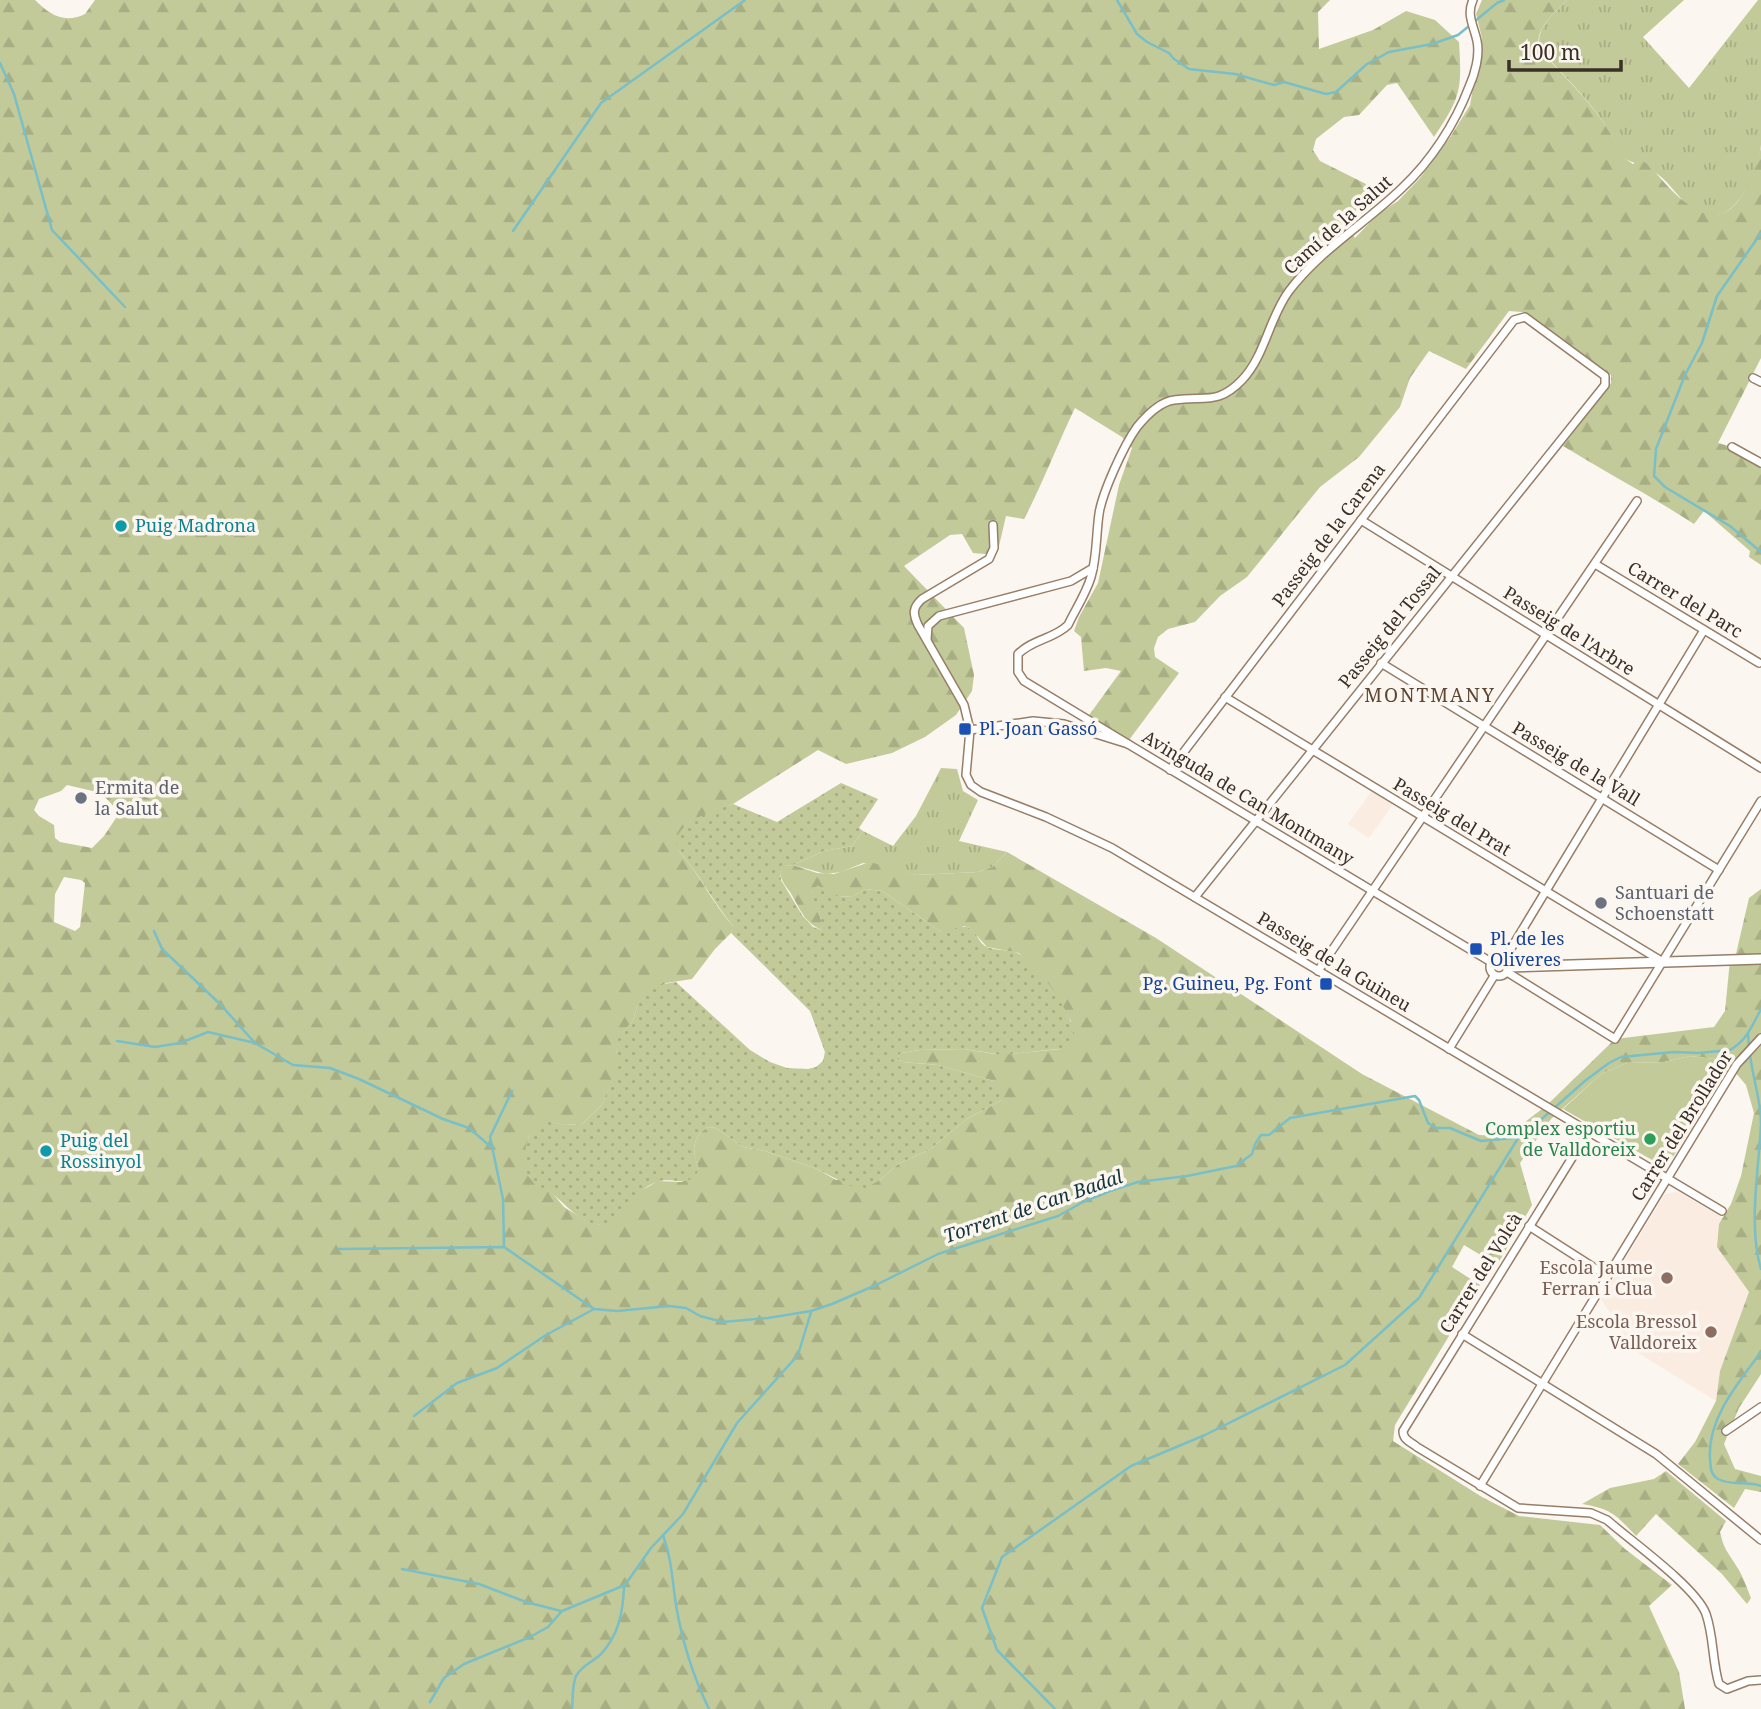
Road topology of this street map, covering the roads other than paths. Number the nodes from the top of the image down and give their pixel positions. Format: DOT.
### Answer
graph roads {
  1 [pos="1473,0"];
  2 [pos="1605,376"];
  3 [pos="1732,447"];
  4 [pos="1761,463"];
  5 [pos="1637,501"];
  6 [pos="1361,520"];
  7 [pos="993,525"];
  8 [pos="1595,564"];
  9 [pos="1093,568"];
  10 [pos="1451,577"];
  11 [pos="1704,630"];
  12 [pos="1546,636"];
  13 [pos="927,640"];
  14 [pos="1381,663"];
  15 [pos="1759,663"];
  16 [pos="1225,697"];
  17 [pos="1658,705"];
  18 [pos="1484,727"];
  19 [pos="970,730"];
  20 [pos="1128,744"];
  21 [pos="1311,751"];
  22 [pos="1761,768"];
  23 [pos="1170,770"];
  24 [pos="1602,798"];
  25 [pos="1761,801"];
  26 [pos="1423,818"];
  27 [pos="1256,820"];
  28 [pos="1719,870"];
  29 [pos="1374,892"];
  30 [pos="1546,892"];
  31 [pos="1195,897"];
  32 [pos="1761,959"];
  33 [pos="1491,962"];
  34 [pos="1664,962"];
  35 [pos="1507,966"];
  36 [pos="1318,971"];
  37 [pos="1494,976"];
  38 [pos="1761,1038"];
  39 [pos="1449,1049"];
  40 [pos="1588,1132"];
  41 [pos="1668,1177"];
  42 [pos="1722,1211"];
  43 [pos="1529,1226"];
  44 [pos="1607,1276"];
  45 [pos="1462,1334"];
  46 [pos="1544,1384"];
  47 [pos="1761,1407"];
  48 [pos="1726,1430"];
  49 [pos="1480,1486"];
  50 [pos="1761,1540"];
  51 [pos="1761,1680"];
  1 -- 9 [label="street, Camí de la Salut"];
  2 -- 6 [label="street, Passeig de la Carena"];
  2 -- 10 [label="street, Passeig del Tossal"];
  3 -- 4 [label="street"];
  5 -- 8 [label="street"];
  6 -- 10 [label="street, Passeig de l'Arbre"];
  6 -- 16 [label="street, Passeig de la Carena"];
  7 -- 13 [label="street"];
  8 -- 11 [label="street, Carrer del Parc"];
  8 -- 12 [label="street"];
  9 -- 13 [label="street"];
  9 -- 20 [label="street, Camí de la Salut"];
  10 -- 12 [label="street, Passeig de l'Arbre"];
  10 -- 14 [label="street, Passeig del Tossal"];
  11 -- 15 [label="street, Carrer del Parc"];
  11 -- 17 [label="street"];
  12 -- 17 [label="street, Passeig de l'Arbre"];
  12 -- 18 [label="street"];
  13 -- 19 [label="street"];
  14 -- 18 [label="street, Passeig de la Vall"];
  14 -- 21 [label="street, Passeig del Tossal"];
  16 -- 21 [label="street, Passeig del Prat"];
  16 -- 23 [label="street, Passeig de la Carena"];
  17 -- 22 [label="street, Passeig de l'Arbre"];
  17 -- 24 [label="street"];
  18 -- 24 [label="street, Passeig de la Vall"];
  18 -- 26 [label="street"];
  19 -- 20 [label="street, Avinguda de Can Montmany"];
  19 -- 31 [label="street, Passeig de la Guineu"];
  20 -- 23 [label="street, Avinguda de Can Montmany"];
  21 -- 26 [label="street, Passeig del Prat"];
  21 -- 27 [label="street, Passeig del Tossal"];
  23 -- 27 [label="street, Avinguda de Can Montmany"];
  24 -- 28 [label="street, Passeig de la Vall"];
  24 -- 30 [label="street"];
  25 -- 28 [label="street"];
  26 -- 29 [label="street"];
  26 -- 30 [label="street, Passeig del Prat"];
  27 -- 29 [label="street, Avinguda de Can Montmany"];
  27 -- 31 [label="street, Passeig del Tossal"];
  28 -- 34 [label="street"];
  29 -- 33 [label="street, Avinguda de Can Montmany"];
  29 -- 36 [label="street"];
  30 -- 34 [label="street, Passeig del Prat"];
  30 -- 35 [label="street"];
  31 -- 36 [label="street, Passeig de la Guineu"];
  32 -- 34 [label="street"];
  33 -- 35 [label="street"];
  33 -- 37 [label="street"];
  34 -- 35 [label="street"];
  34 -- 35 [label="street"];
  35 -- 37 [label="street"];
  36 -- 39 [label="street, Passeig de la Guineu"];
  37 -- 39 [label="street"];
  38 -- 41 [label="street, Carrer del Brollador"];
  39 -- 40 [label="street, Passeig de la Guineu"];
  40 -- 41 [label="street, Passeig de la Guineu"];
  40 -- 43 [label="street, Carrer del Volcà"];
  41 -- 42 [label="street, Passeig de la Guineu"];
  41 -- 44 [label="street, Carrer del Brollador"];
  43 -- 44 [label="street"];
  43 -- 45 [label="street, Carrer del Volcà"];
  44 -- 46 [label="street, Carrer del Brollador"];
  45 -- 46 [label="street"];
  45 -- 49 [label="street, Carrer del Volcà"];
  46 -- 49 [label="street, Carrer del Brollador"];
  46 -- 50 [label="street"];
  47 -- 48 [label="street"];
  49 -- 51 [label="street"];
}
